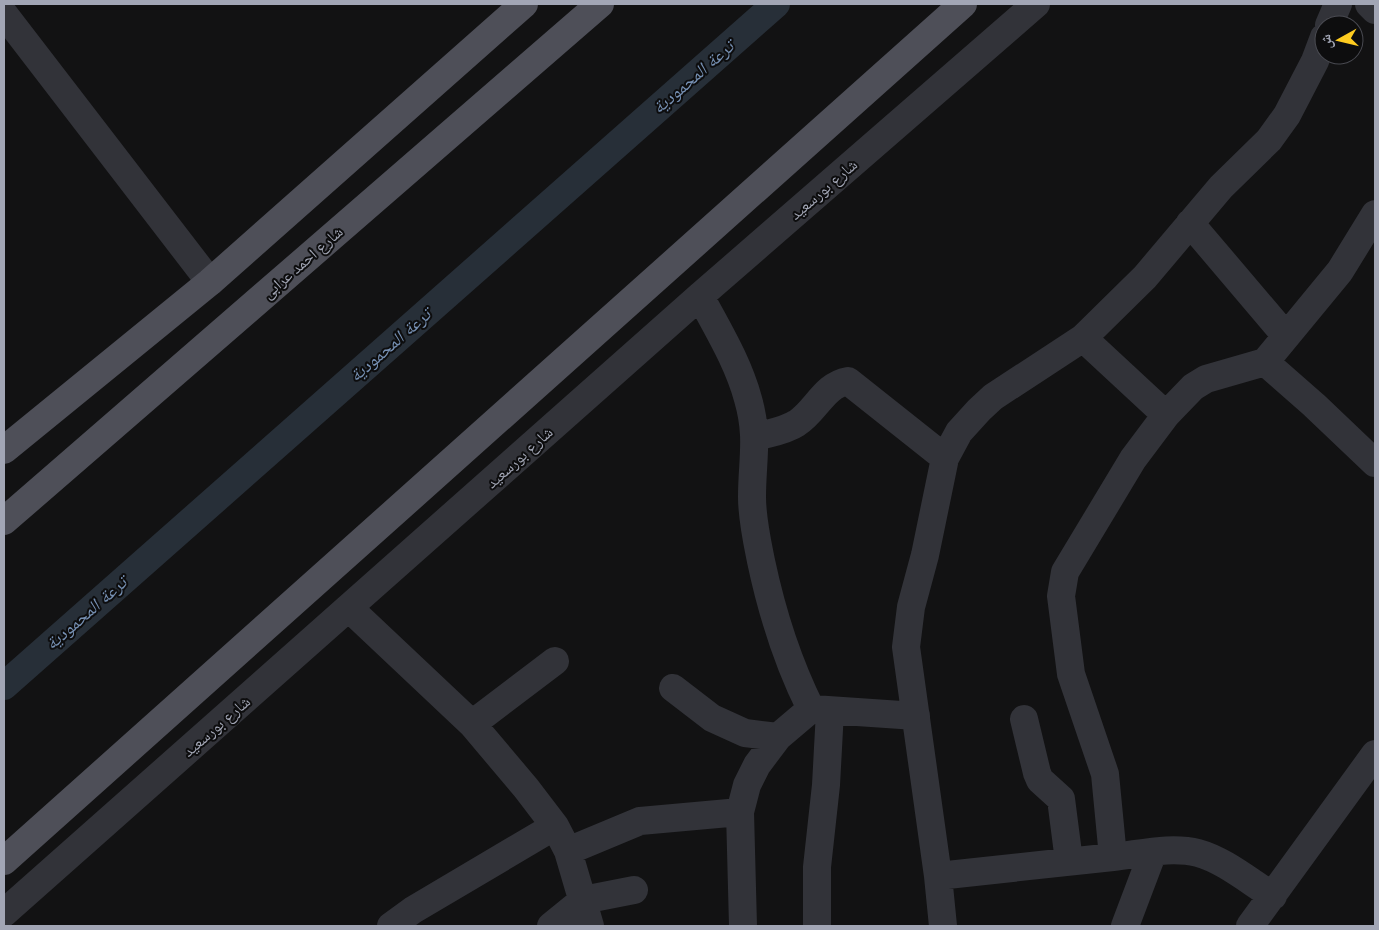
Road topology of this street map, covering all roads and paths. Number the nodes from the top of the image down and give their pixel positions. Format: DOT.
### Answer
graph roads {
  1 [pos="524,4"];
  2 [pos="600,4"];
  3 [pos="963,4"];
  4 [pos="1036,4"];
  5 [pos="1370,4"];
  6 [pos="1375,10"];
  7 [pos="4,14"];
  8 [pos="1314,63"];
  9 [pos="1375,214"];
  10 [pos="1190,223"];
  11 [pos="210,282"];
  12 [pos="700,296"];
  13 [pos="1286,336"];
  14 [pos="1083,338"];
  15 [pos="1265,362"];
  16 [pos="1166,415"];
  17 [pos="756,437"];
  18 [pos="4,450"];
  19 [pos="945,458"];
  20 [pos="1375,463"];
  21 [pos="4,520"];
  22 [pos="349,608"];
  23 [pos="555,661"];
  24 [pos="673,688"];
  25 [pos="821,710"];
  26 [pos="916,716"];
  27 [pos="1024,720"];
  28 [pos="472,724"];
  29 [pos="778,737"];
  30 [pos="1375,754"];
  31 [pos="740,812"];
  32 [pos="555,826"];
  33 [pos="568,851"];
  34 [pos="1153,852"];
  35 [pos="1113,857"];
  36 [pos="4,861"];
  37 [pos="1069,861"];
  38 [pos="938,876"];
  39 [pos="634,890"];
  40 [pos="1273,896"];
  41 [pos="583,900"];
  42 [pos="4,913"];
  43 [pos="391,926"];
  44 [pos="551,926"];
  45 [pos="590,926"];
  46 [pos="743,926"];
  47 [pos="817,926"];
  48 [pos="943,926"];
  49 [pos="1125,926"];
  50 [pos="1250,926"];
  1 -- 11 [label="main road"];
  2 -- 21 [label="main road, شارع احمد عرابى"];
  3 -- 36 [label="main road"];
  4 -- 12 [label="street, شارع بورسعيد"];
  5 -- 6 [label="street"];
  7 -- 11 [label="street"];
  8 -- 10 [label="street"];
  9 -- 13 [label="street"];
  10 -- 13 [label="street"];
  10 -- 14 [label="street"];
  11 -- 18 [label="main road"];
  12 -- 17 [label="street"];
  12 -- 22 [label="street, شارع بورسعيد"];
  13 -- 15 [label="street"];
  14 -- 16 [label="street"];
  14 -- 19 [label="street"];
  15 -- 16 [label="street"];
  15 -- 20 [label="street"];
  16 -- 35 [label="street"];
  17 -- 19 [label="street"];
  17 -- 25 [label="street"];
  19 -- 26 [label="street"];
  22 -- 28 [label="street"];
  22 -- 42 [label="street, شارع بورسعيد"];
  23 -- 28 [label="street"];
  24 -- 29 [label="street"];
  25 -- 26 [label="street"];
  25 -- 29 [label="street"];
  25 -- 47 [label="street"];
  26 -- 38 [label="street"];
  27 -- 37 [label="street"];
  28 -- 32 [label="street"];
  29 -- 31 [label="street"];
  30 -- 40 [label="street"];
  31 -- 33 [label="street"];
  31 -- 46 [label="street"];
  32 -- 33 [label="street"];
  32 -- 43 [label="street"];
  33 -- 41 [label="street"];
  34 -- 35 [label="street"];
  34 -- 40 [label="street"];
  34 -- 49 [label="street"];
  35 -- 37 [label="street"];
  37 -- 38 [label="street"];
  38 -- 48 [label="street"];
  39 -- 41 [label="street"];
  40 -- 50 [label="street"];
  41 -- 44 [label="street"];
  41 -- 45 [label="street"];
}
